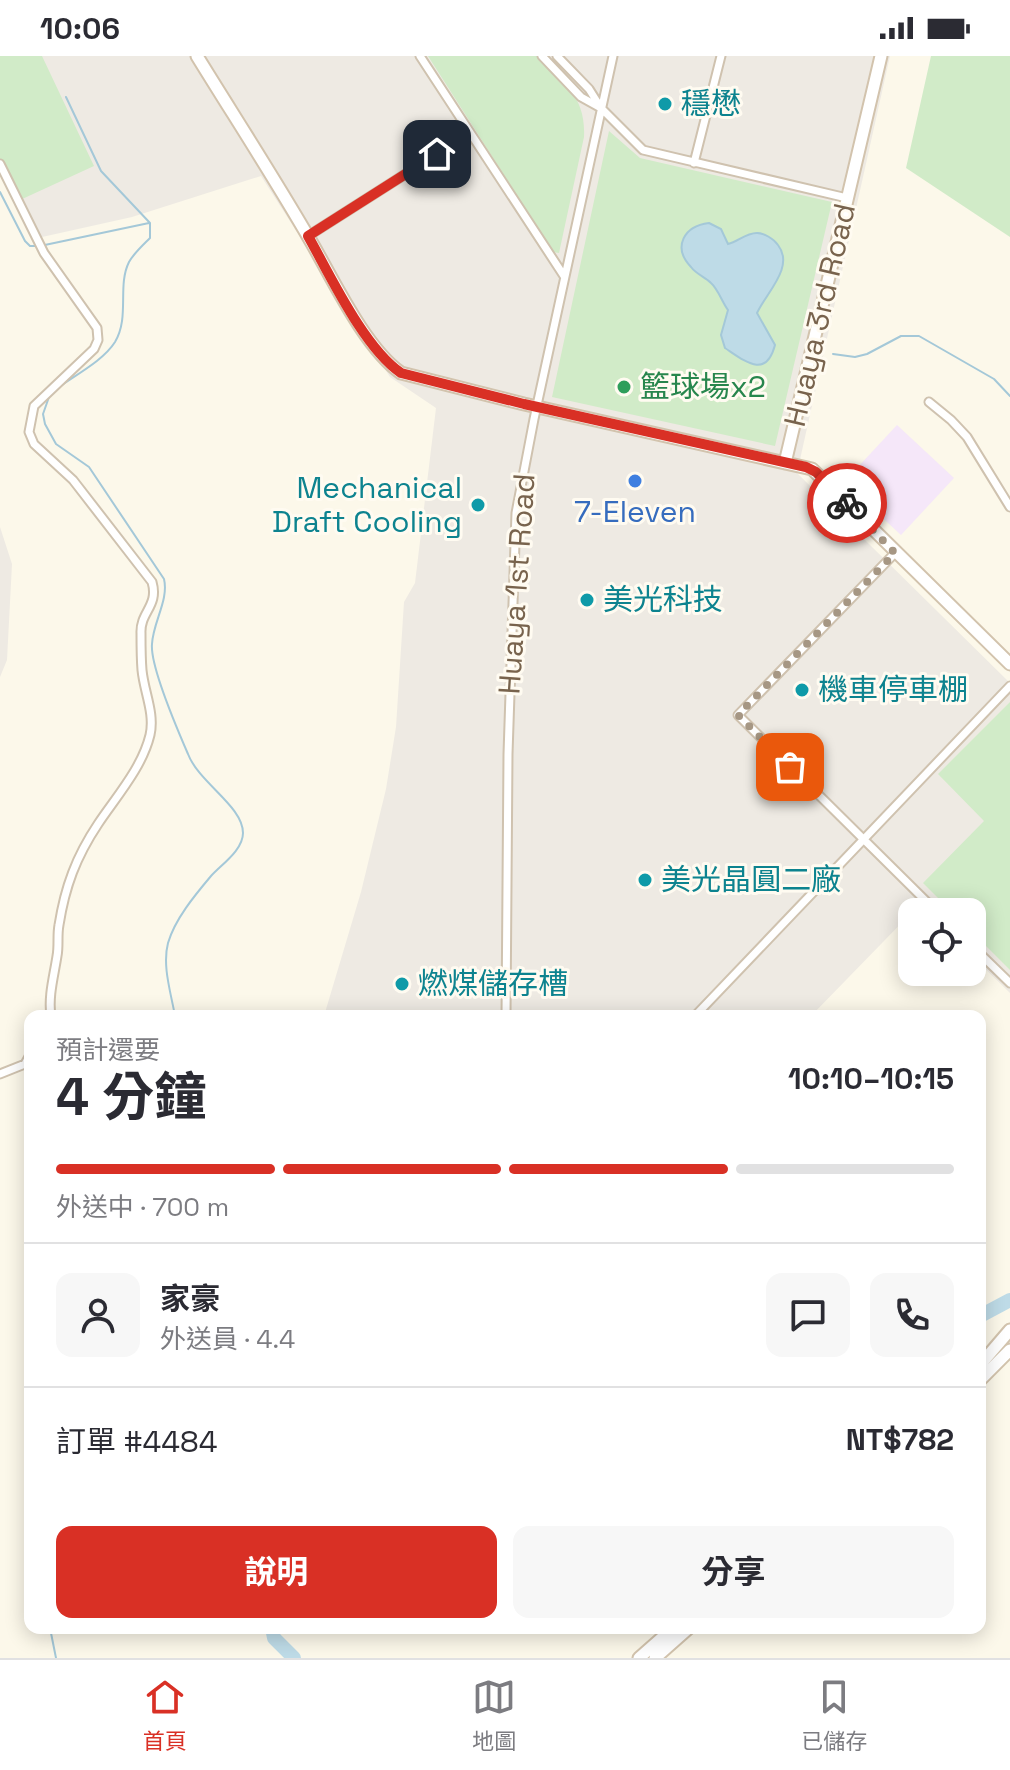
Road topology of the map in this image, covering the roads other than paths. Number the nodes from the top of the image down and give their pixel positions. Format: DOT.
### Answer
graph roads {
  1 [pos="197,56"];
  2 [pos="420,56"];
  3 [pos="542,56"];
  4 [pos="557,56"];
  5 [pos="613,56"];
  6 [pos="721,56"];
  7 [pos="881,56"];
  8 [pos="601,108"];
  9 [pos="470,133"];
  10 [pos="694,163"];
  11 [pos="0,164"];
  12 [pos="847,198"];
  13 [pos="308,236"];
  14 [pos="564,276"];
  15 [pos="929,402"];
  16 [pos="536,407"];
  17 [pos="785,463"];
  18 [pos="1010,507"];
  19 [pos="895,553"];
  20 [pos="1010,664"];
  21 [pos="1010,686"];
  22 [pos="863,840"];
  23 [pos="923,898"];
  24 [pos="986,960"];
  25 [pos="1010,983"];
  26 [pos="51,1010"];
  27 [pos="506,1010"];
  28 [pos="701,1010"];
  29 [pos="24,1064"];
  30 [pos="0,1074"];
  31 [pos="1010,1330"];
  32 [pos="1010,1350"];
  33 [pos="986,1358"];
  34 [pos="986,1374"];
  35 [pos="666,1634"];
  36 [pos="682,1634"];
  37 [pos="639,1658"];
  38 [pos="655,1658"];
  1 -- 13 [label="street"];
  2 -- 9 [label="street"];
  3 -- 8 [label="street"];
  4 -- 8 [label="street"];
  5 -- 8 [label="street, Huaya 1st Road"];
  6 -- 10 [label="street"];
  7 -- 12 [label="street, Huaya 3rd Road"];
  8 -- 10 [label="street"];
  8 -- 14 [label="street, Huaya 1st Road"];
  9 -- 13 [label="street"];
  9 -- 14 [label="street"];
  10 -- 12 [label="street"];
  11 -- 26 [label="street"];
  12 -- 17 [label="street, Huaya 3rd Road"];
  13 -- 16 [label="street"];
  14 -- 16 [label="street, Huaya 1st Road"];
  15 -- 18 [label="street"];
  16 -- 17 [label="street"];
  16 -- 27 [label="street, Huaya 1st Road"];
  17 -- 19 [label="street, Huaya 3rd Road"];
  19 -- 20 [label="street, Huaya 3rd Road"];
  19 -- 22 [label="street"];
  21 -- 22 [label="street"];
  22 -- 23 [label="street"];
  22 -- 28 [label="street"];
  24 -- 25 [label="street"];
  29 -- 30 [label="street"];
  31 -- 33 [label="street"];
  32 -- 34 [label="street"];
  35 -- 37 [label="street"];
  36 -- 38 [label="street"];
}
